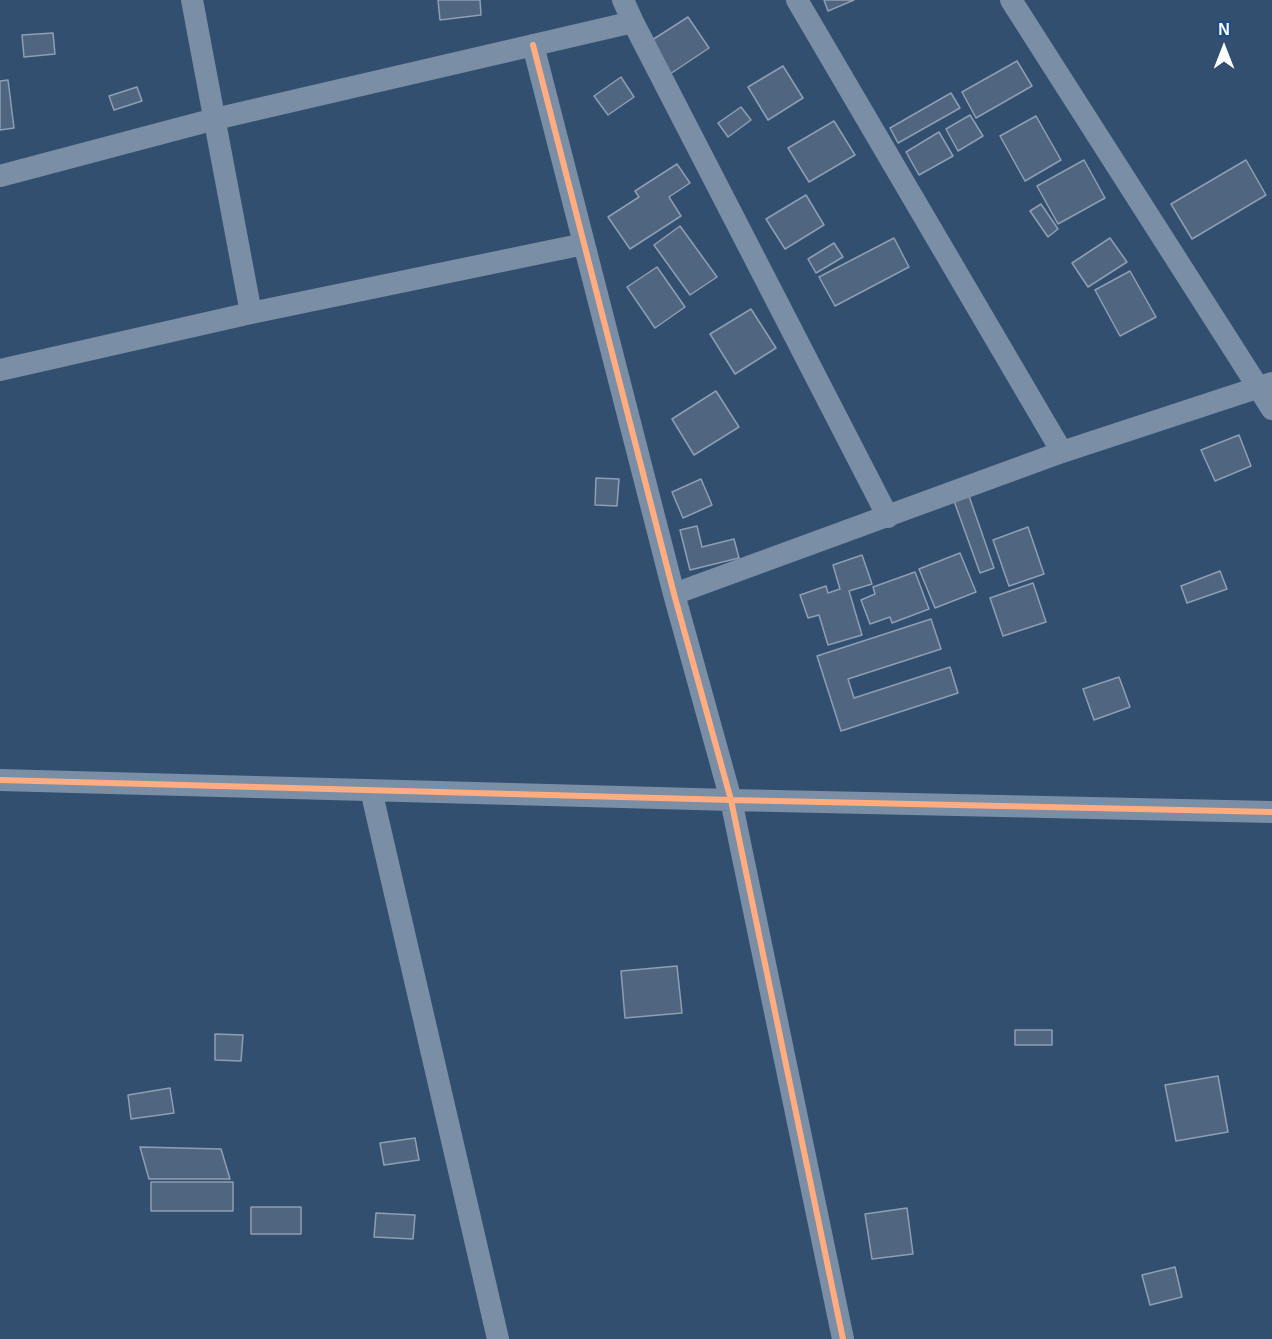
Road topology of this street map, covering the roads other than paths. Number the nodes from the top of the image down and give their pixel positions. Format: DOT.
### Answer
graph roads {
  1 [pos="192,0"];
  2 [pos="623,0"];
  3 [pos="797,0"];
  4 [pos="1011,0"];
  5 [pos="633,22"];
  6 [pos="533,45"];
  7 [pos="215,119"];
  8 [pos="0,176"];
  9 [pos="584,244"];
  10 [pos="251,313"];
  11 [pos="0,370"];
  12 [pos="1265,385"];
  13 [pos="1272,409"];
  14 [pos="1062,452"];
  15 [pos="888,517"];
  16 [pos="674,594"];
  17 [pos="0,780"];
  18 [pos="371,789"];
  19 [pos="731,800"];
  20 [pos="1272,812"];
  21 [pos="498,1339"];
  22 [pos="843,1339"];
  1 -- 7 [label="street"];
  2 -- 5 [label="street"];
  3 -- 14 [label="street"];
  4 -- 12 [label="street"];
  5 -- 6 [label="street"];
  5 -- 15 [label="street"];
  6 -- 7 [label="street"];
  6 -- 9 [label="street"];
  7 -- 8 [label="street"];
  7 -- 10 [label="street"];
  9 -- 10 [label="street"];
  9 -- 16 [label="street"];
  10 -- 11 [label="street"];
  12 -- 13 [label="street"];
  12 -- 14 [label="street"];
  14 -- 15 [label="street"];
  15 -- 16 [label="street"];
  16 -- 19 [label="street"];
  17 -- 18 [label="street"];
  18 -- 19 [label="street"];
  18 -- 21 [label="street"];
  19 -- 20 [label="street"];
  19 -- 22 [label="street"];
}
